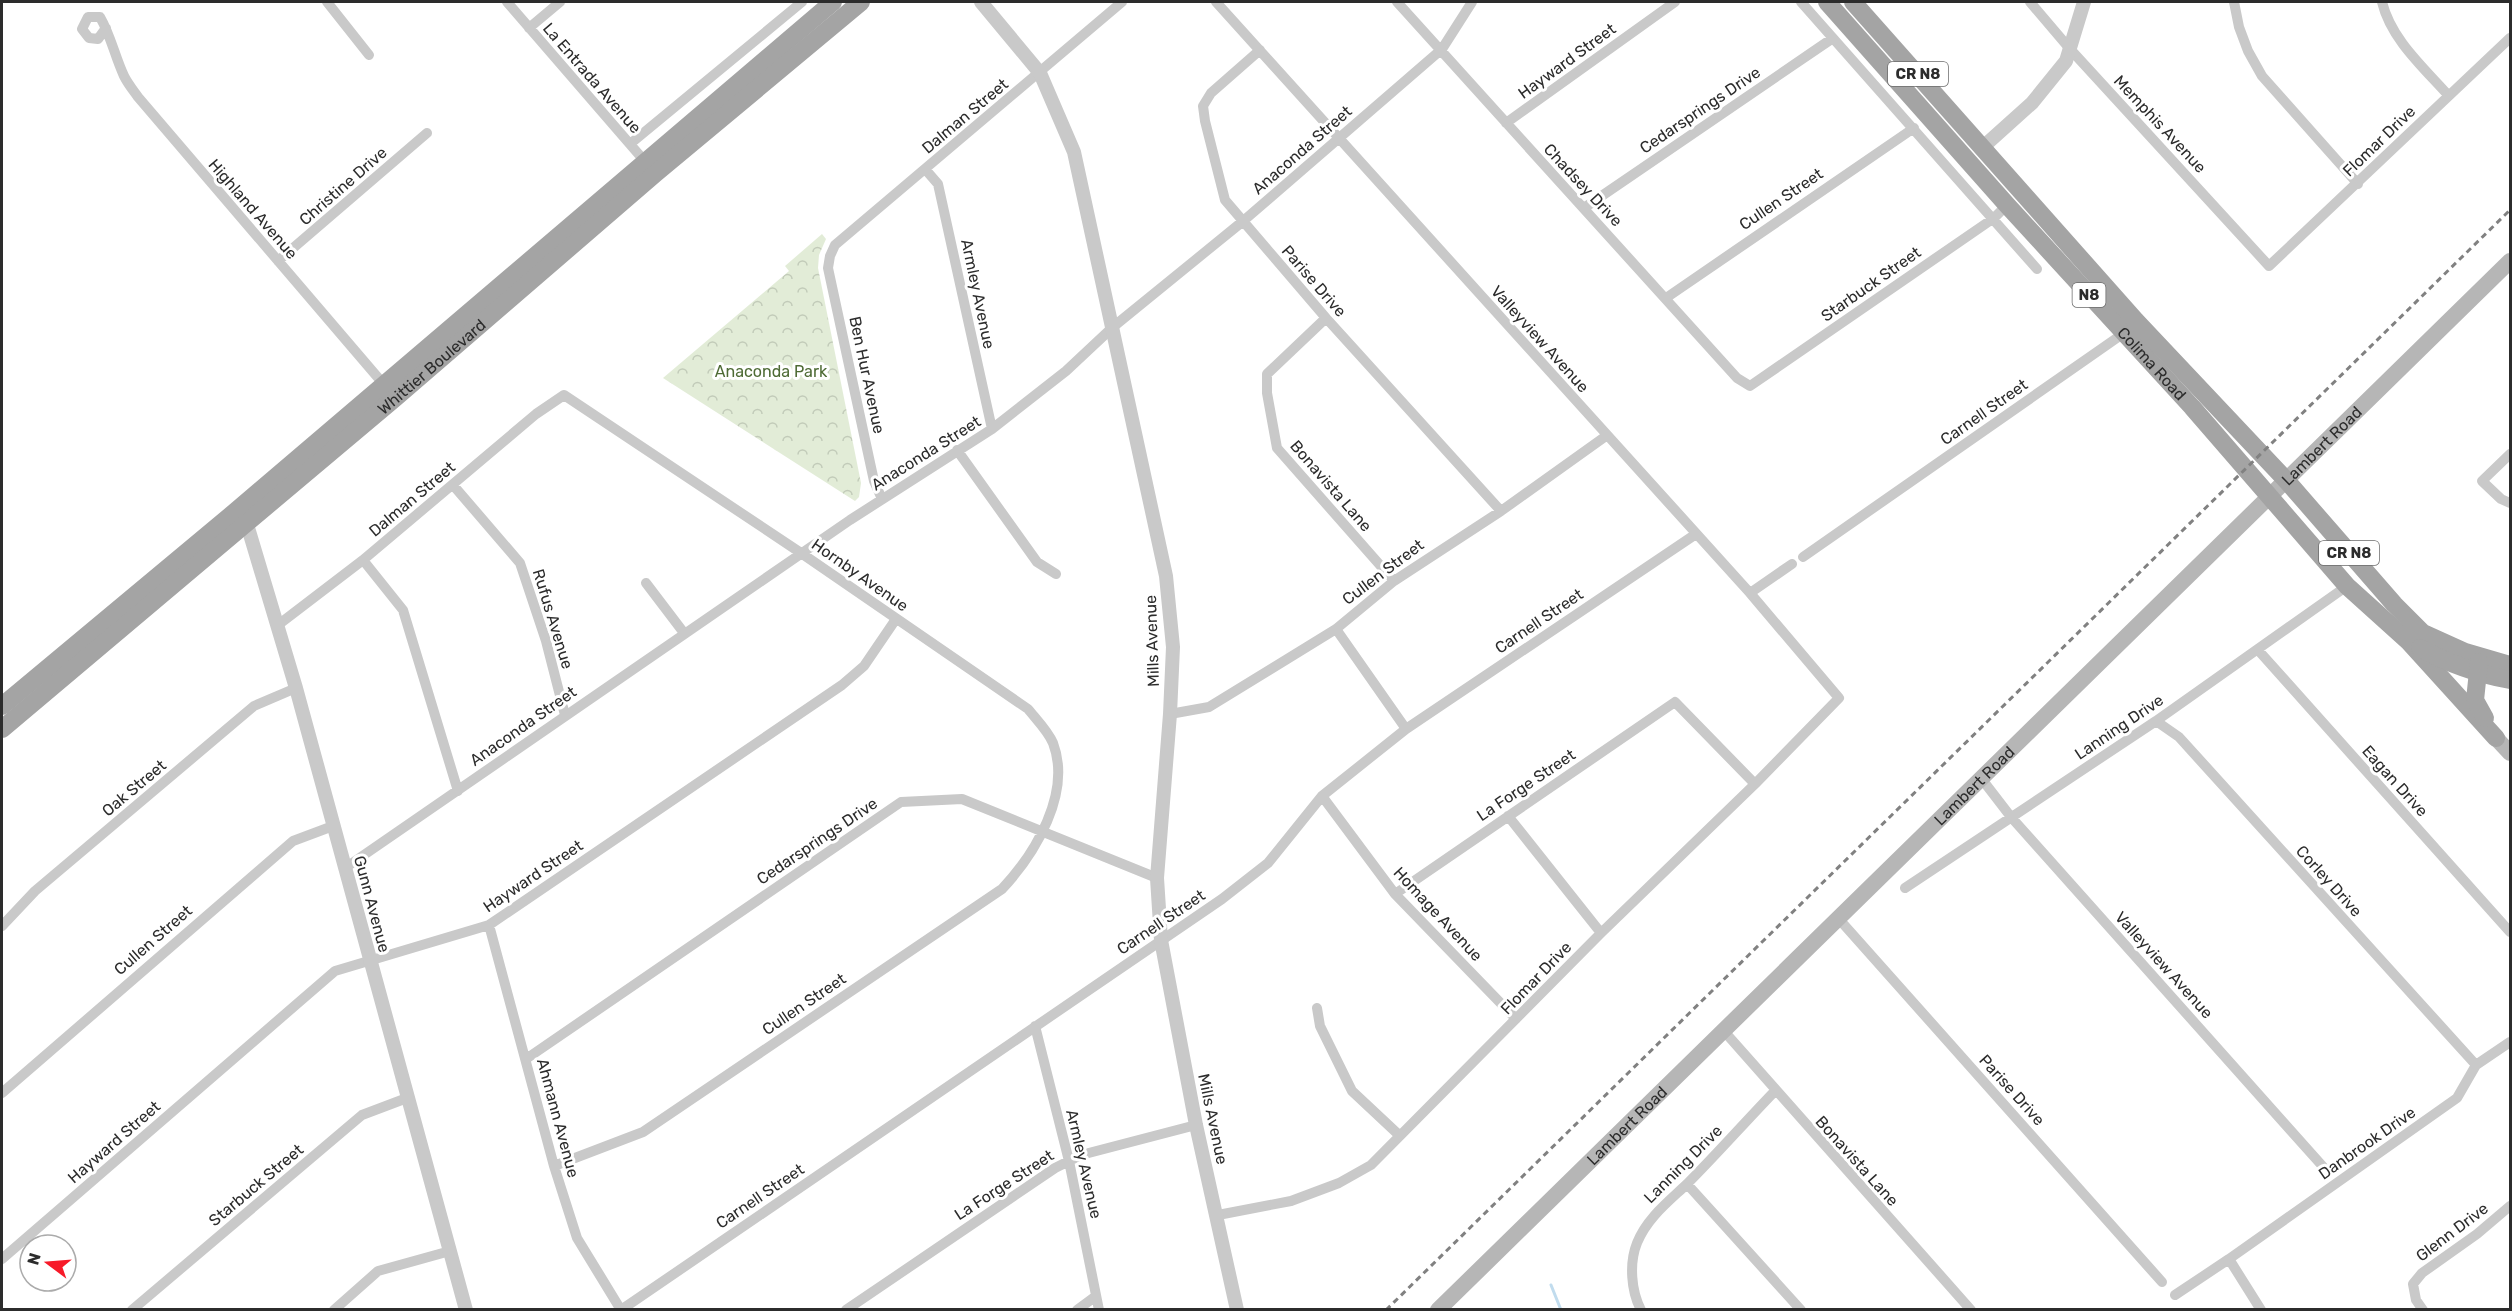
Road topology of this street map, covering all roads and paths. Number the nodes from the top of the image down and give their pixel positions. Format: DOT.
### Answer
graph roads {
  1 [pos="327,2"];
  2 [pos="507,2"];
  3 [pos="560,2"];
  4 [pos="801,2"];
  5 [pos="833,2"];
  6 [pos="861,2"];
  7 [pos="981,2"];
  8 [pos="1122,2"];
  9 [pos="1216,2"];
  10 [pos="1397,2"];
  11 [pos="1472,2"];
  12 [pos="1675,2"];
  13 [pos="1801,2"];
  14 [pos="1827,2"];
  15 [pos="1853,2"];
  16 [pos="2030,2"];
  17 [pos="2084,2"];
  18 [pos="2234,2"];
  19 [pos="2382,2"];
  20 [pos="106,28"];
  21 [pos="529,28"];
  22 [pos="1833,38"];
  23 [pos="2511,38"];
  24 [pos="1442,49"];
  25 [pos="2070,49"];
  26 [pos="1260,50"];
  27 [pos="369,55"];
  28 [pos="1040,73"];
  29 [pos="2448,95"];
  30 [pos="1506,123"];
  31 [pos="1914,128"];
  32 [pos="427,133"];
  33 [pos="1338,137"];
  34 [pos="630,144"];
  35 [pos="1983,147"];
  36 [pos="1968,159"];
  37 [pos="651,167"];
  38 [pos="925,169"];
  39 [pos="2358,184"];
  40 [pos="2021,192"];
  41 [pos="2007,204"];
  42 [pos="1584,208"];
  43 [pos="1994,218"];
  44 [pos="1242,222"];
  45 [pos="830,256"];
  46 [pos="278,261"];
  47 [pos="2511,261"];
  48 [pos="2269,266"];
  49 [pos="2037,269"];
  50 [pos="1666,298"];
  51 [pos="1326,318"];
  52 [pos="1113,327"];
  53 [pos="2130,327"];
  54 [pos="1750,386"];
  55 [pos="389,391"];
  56 [pos="564,395"];
  57 [pos="992,429"];
  58 [pos="1606,436"];
  59 [pos="957,450"];
  60 [pos="2511,454"];
  61 [pos="2286,480"];
  62 [pos="453,485"];
  63 [pos="2268,497"];
  64 [pos="882,499"];
  65 [pos="2511,503"];
  66 [pos="1501,511"];
  67 [pos="241,518"];
  68 [pos="1696,534"];
  69 [pos="801,553"];
  70 [pos="1803,557"];
  71 [pos="363,560"];
  72 [pos="1792,564"];
  73 [pos="1056,574"];
  74 [pos="1394,581"];
  75 [pos="646,583"];
  76 [pos="2347,586"];
  77 [pos="1750,593"];
  78 [pos="896,619"];
  79 [pos="278,626"];
  80 [pos="1336,629"];
  81 [pos="684,633"];
  82 [pos="2416,637"];
  83 [pos="2258,650"];
  84 [pos="2478,665"];
  85 [pos="2511,665"];
  86 [pos="2511,680"];
  87 [pos="296,688"];
  88 [pos="1839,698"];
  89 [pos="2,706"];
  90 [pos="1170,714"];
  91 [pos="565,715"];
  92 [pos="2156,720"];
  93 [pos="4,723"];
  94 [pos="1406,729"];
  95 [pos="2496,738"];
  96 [pos="2511,753"];
  97 [pos="1981,778"];
  98 [pos="1755,784"];
  99 [pos="458,791"];
  100 [pos="1322,796"];
  101 [pos="1508,816"];
  102 [pos="2011,817"];
  103 [pos="333,826"];
  104 [pos="1043,830"];
  105 [pos="345,868"];
  106 [pos="1157,878"];
  107 [pos="1905,888"];
  108 [pos="1395,894"];
  109 [pos="1838,918"];
  110 [pos="489,925"];
  111 [pos="2,926"];
  112 [pos="2511,932"];
  113 [pos="1601,933"];
  114 [pos="1161,940"];
  115 [pos="370,962"];
  116 [pos="1317,1008"];
  117 [pos="1516,1019"];
  118 [pos="1035,1026"];
  119 [pos="1723,1030"];
  120 [pos="2511,1042"];
  121 [pos="526,1059"];
  122 [pos="2476,1065"];
  123 [pos="1775,1091"];
  124 [pos="2,1093"];
  125 [pos="407,1098"];
  126 [pos="1196,1125"];
  127 [pos="1399,1135"];
  128 [pos="1069,1161"];
  129 [pos="554,1166"];
  130 [pos="2326,1170"];
  131 [pos="1687,1184"];
  132 [pos="2511,1206"];
  133 [pos="1218,1215"];
  134 [pos="450,1251"];
  135 [pos="2,1259"];
  136 [pos="2229,1259"];
  137 [pos="2162,1282"];
  138 [pos="2175,1295"];
  139 [pos="1096,1296"];
  140 [pos="132,1310"];
  141 [pos="334,1310"];
  142 [pos="466,1310"];
  143 [pos="621,1310"];
  144 [pos="846,1310"];
  145 [pos="1077,1310"];
  146 [pos="1100,1310"];
  147 [pos="1238,1310"];
  148 [pos="1438,1310"];
  149 [pos="1641,1310"];
  150 [pos="1801,1310"];
  151 [pos="1971,1310"];
  152 [pos="2261,1310"];
  153 [pos="2423,1310"];
  1 -- 27 [label="street"];
  2 -- 21 [label="street, La Entrada Avenue"];
  3 -- 21 [label="street"];
  4 -- 34 [label="street"];
  5 -- 37 [label="main road, Whittier Boulevard"];
  6 -- 37 [label="main road, Whittier Boulevard"];
  7 -- 28 [label="street, Mills Avenue"];
  8 -- 28 [label="street, Dalman Street"];
  9 -- 26 [label="street, Valleyview Avenue"];
  10 -- 24 [label="street, Chadsey Drive"];
  11 -- 24 [label="street, Anaconda Street"];
  12 -- 30 [label="street, Hayward Street"];
  13 -- 22 [label="street"];
  14 -- 36 [label="main road, Colima Road / CR N8"];
  15 -- 35 [label="main road, Colima Road / CR N8"];
  16 -- 25 [label="street, Memphis Avenue"];
  17 -- 25 [label="street"];
  18 -- 39 [label="street"];
  19 -- 29 [label="street"];
  20 -- 46 [label="street, Highland Avenue"];
  21 -- 34 [label="street, La Entrada Avenue"];
  22 -- 31 [label="street"];
  22 -- 42 [label="street, Cedarsprings Drive"];
  23 -- 29 [label="street, Flomar Drive"];
  24 -- 30 [label="street, Chadsey Drive"];
  24 -- 33 [label="street, Anaconda Street"];
  25 -- 35 [label="street"];
  25 -- 48 [label="street, Memphis Avenue"];
  26 -- 33 [label="street, Valleyview Avenue"];
  26 -- 44 [label="street, Parise Drive"];
  28 -- 38 [label="street, Dalman Street"];
  28 -- 52 [label="street, Mills Avenue"];
  29 -- 39 [label="street, Flomar Drive"];
  30 -- 42 [label="street, Chadsey Drive"];
  31 -- 43 [label="street"];
  31 -- 50 [label="street, Cullen Street"];
  32 -- 46 [label="street, Christine Drive"];
  33 -- 44 [label="street, Anaconda Street"];
  33 -- 58 [label="street, Valleyview Avenue"];
  34 -- 37 [label="street, La Entrada Avenue"];
  35 -- 36 [label="street"];
  35 -- 40 [label="main road, Colima Road / CR N8"];
  36 -- 41 [label="main road, Colima Road / CR N8"];
  37 -- 55 [label="main road, Whittier Boulevard"];
  38 -- 45 [label="street, Dalman Street"];
  38 -- 57 [label="street, Armley Avenue"];
  39 -- 48 [label="street, Flomar Drive"];
  40 -- 41 [label="main road"];
  40 -- 53 [label="main road, Colima Road / CR N8"];
  41 -- 43 [label="street, Starbuck Street"];
  41 -- 53 [label="main road, Colima Road / N8"];
  42 -- 50 [label="street, Chadsey Drive"];
  43 -- 49 [label="street"];
  43 -- 54 [label="street, Starbuck Street"];
  44 -- 51 [label="street, Parise Drive"];
  44 -- 52 [label="street, Anaconda Street"];
  45 -- 64 [label="street, Ben Hur Avenue"];
  46 -- 55 [label="street, Highland Avenue"];
  47 -- 61 [label="main road, Lambert Road"];
  50 -- 54 [label="street, Chadsey Drive"];
  51 -- 66 [label="street, Parise Drive"];
  51 -- 74 [label="street, Bonavista Lane"];
  52 -- 57 [label="street, Anaconda Street"];
  52 -- 90 [label="street, Mills Avenue"];
  53 -- 61 [label="main road, Colima Road / CR N8"];
  53 -- 63 [label="main road, Colima Road / CR N8"];
  53 -- 70 [label="street, Carnell Street"];
  55 -- 67 [label="main road, Whittier Boulevard"];
  56 -- 62 [label="street, Dalman Street"];
  56 -- 69 [label="street, Hornby Avenue"];
  57 -- 59 [label="street, Anaconda Street"];
  58 -- 66 [label="street, Cullen Street"];
  58 -- 68 [label="street, Valleyview Avenue"];
  59 -- 64 [label="street, Anaconda Street"];
  59 -- 73 [label="street"];
  60 -- 65 [label="street"];
  61 -- 63 [label="main road, Lambert Road"];
  61 -- 82 [label="main road, Colima Road / CR N8"];
  62 -- 71 [label="street, Dalman Street"];
  62 -- 91 [label="street, Rufus Avenue"];
  63 -- 76 [label="main road, Colima Road / CR N8"];
  63 -- 97 [label="main road, Lambert Road"];
  64 -- 69 [label="street, Anaconda Street"];
  66 -- 74 [label="street, Cullen Street"];
  67 -- 79 [label="street, Gunn Avenue"];
  67 -- 89 [label="main road, Whittier Boulevard"];
  67 -- 93 [label="main road, Whittier Boulevard"];
  68 -- 77 [label="street, Valleyview Avenue"];
  68 -- 94 [label="street, Carnell Street"];
  69 -- 78 [label="street, Hornby Avenue"];
  69 -- 81 [label="street, Anaconda Street"];
  71 -- 79 [label="street, Dalman Street"];
  71 -- 99 [label="street"];
  72 -- 77 [label="street"];
  74 -- 80 [label="street, Cullen Street"];
  75 -- 81 [label="street"];
  76 -- 82 [label="main road, Colima Road / CR N8"];
  76 -- 83 [label="street, Lanning Drive"];
  77 -- 88 [label="street, Valleyview Avenue"];
  78 -- 104 [label="street, Hornby Avenue"];
  78 -- 110 [label="street, Hayward Street"];
  79 -- 87 [label="street, Gunn Avenue"];
  80 -- 90 [label="street, Cullen Street"];
  80 -- 94 [label="street"];
  81 -- 91 [label="street, Anaconda Street"];
  82 -- 84 [label="main road, CR N8"];
  82 -- 95 [label="main road"];
  83 -- 92 [label="street, Lanning Drive"];
  83 -- 112 [label="street, Eagan Drive"];
  84 -- 85 [label="main road, CR N8"];
  84 -- 86 [label="main road, CR N8"];
  84 -- 95 [label="main road"];
  87 -- 103 [label="street, Gunn Avenue"];
  87 -- 111 [label="street, Oak Street"];
  88 -- 98 [label="street, Flomar Drive"];
  90 -- 106 [label="street, Mills Avenue"];
  91 -- 99 [label="street, Anaconda Street"];
  92 -- 102 [label="street, Lanning Drive"];
  92 -- 122 [label="street, Corley Drive"];
  94 -- 100 [label="street, Carnell Street"];
  95 -- 96 [label="main road"];
  97 -- 102 [label="street, Valleyview Avenue"];
  97 -- 109 [label="main road, Lambert Road"];
  98 -- 101 [label="street, La Forge Street"];
  98 -- 113 [label="street, Flomar Drive"];
  99 -- 105 [label="street, Anaconda Street"];
  100 -- 108 [label="street, Homage Avenue"];
  100 -- 114 [label="street, Carnell Street"];
  101 -- 108 [label="street, La Forge Street"];
  101 -- 113 [label="street"];
  102 -- 107 [label="street, Lanning Drive"];
  102 -- 130 [label="street, Valleyview Avenue"];
  103 -- 105 [label="street, Gunn Avenue"];
  103 -- 124 [label="street, Cullen Street"];
  104 -- 106 [label="street, Cedarsprings Drive"];
  104 -- 121 [label="street, Cedarsprings Drive"];
  104 -- 129 [label="street, Cullen Street"];
  105 -- 115 [label="street, Gunn Avenue"];
  106 -- 114 [label="street, Mills Avenue"];
  108 -- 117 [label="street, Homage Avenue"];
  109 -- 119 [label="main road, Lambert Road"];
  109 -- 137 [label="street, Parise Drive"];
  110 -- 115 [label="street, Hayward Street"];
  110 -- 121 [label="street, Ahmann Avenue"];
  113 -- 117 [label="street, Flomar Drive"];
  114 -- 118 [label="street, Carnell Street"];
  114 -- 126 [label="street, Mills Avenue"];
  115 -- 125 [label="street, Gunn Avenue"];
  115 -- 135 [label="street, Hayward Street"];
  116 -- 127 [label="street"];
  117 -- 127 [label="street, Flomar Drive"];
  118 -- 128 [label="street, Armley Avenue"];
  118 -- 143 [label="street, Carnell Street"];
  119 -- 123 [label="street, Bonavista Lane"];
  119 -- 148 [label="main road, Lambert Road"];
  120 -- 122 [label="street, Danbrook Drive"];
  121 -- 129 [label="street, Ahmann Avenue"];
  122 -- 136 [label="street, Danbrook Drive"];
  123 -- 131 [label="street, Lanning Drive"];
  123 -- 151 [label="street, Bonavista Lane"];
  125 -- 134 [label="street, Gunn Avenue"];
  125 -- 140 [label="street, Starbuck Street"];
  126 -- 128 [label="street, La Forge Street"];
  126 -- 133 [label="street, Mills Avenue"];
  127 -- 133 [label="street, Flomar Drive"];
  128 -- 139 [label="street, Armley Avenue"];
  128 -- 144 [label="street, La Forge Street"];
  129 -- 143 [label="street, Ahmann Avenue"];
  131 -- 149 [label="street, Lanning Drive"];
  131 -- 150 [label="street"];
  132 -- 153 [label="street, Glenn Drive"];
  133 -- 147 [label="street, Mills Avenue"];
  134 -- 141 [label="street"];
  134 -- 142 [label="street, Gunn Avenue"];
  136 -- 138 [label="street"];
  136 -- 152 [label="street"];
  139 -- 145 [label="street"];
  139 -- 146 [label="street, Armley Avenue"];
}
